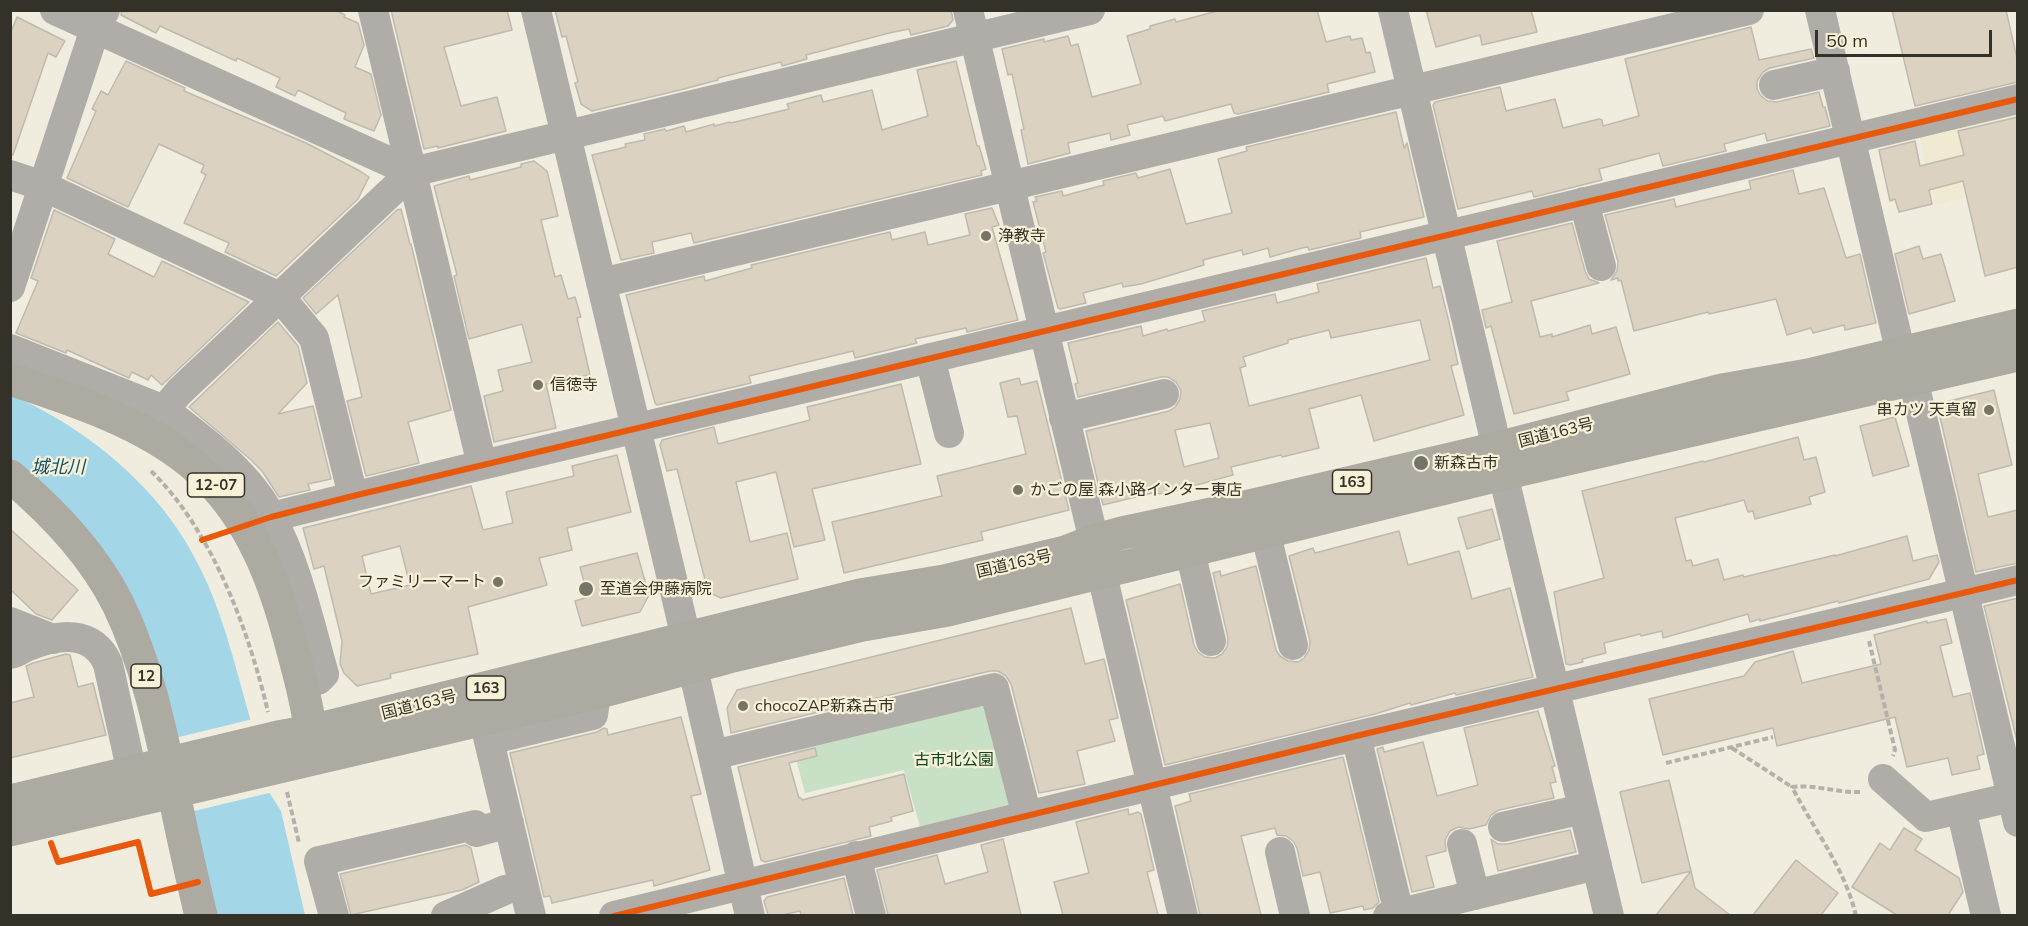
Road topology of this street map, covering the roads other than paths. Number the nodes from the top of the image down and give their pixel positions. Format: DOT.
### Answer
graph roads {
  1 [pos="55,10"];
  2 [pos="536,10"];
  3 [pos="1090,10"];
  4 [pos="1392,10"];
  5 [pos="1749,10"];
  6 [pos="1820,10"];
  7 [pos="367,14"];
  8 [pos="100,20"];
  9 [pos="971,25"];
  10 [pos="1835,71"];
  11 [pos="1774,85"];
  12 [pos="1413,91"];
  13 [pos="2018,99"];
  14 [pos="566,136"];
  15 [pos="1850,139"];
  16 [pos="412,172"];
  17 [pos="10,175"];
  18 [pos="43,186"];
  19 [pos="1010,186"];
  20 [pos="1584,202"];
  21 [pos="1446,235"];
  22 [pos="1601,266"];
  23 [pos="601,284"];
  24 [pos="10,287"];
  25 [pos="280,297"];
  26 [pos="2018,325"];
  27 [pos="1044,331"];
  28 [pos="10,349"];
  29 [pos="2018,355"];
  30 [pos="930,358"];
  31 [pos="1907,367"];
  32 [pos="10,380"];
  33 [pos="1164,394"];
  34 [pos="164,410"];
  35 [pos="1064,418"];
  36 [pos="636,429"];
  37 [pos="949,433"];
  38 [pos="1500,461"];
  39 [pos="482,465"];
  40 [pos="10,476"];
  41 [pos="353,496"];
  42 [pos="272,517"];
  43 [pos="1265,531"];
  44 [pos="1093,541"];
  45 [pos="1190,550"];
  46 [pos="1101,573"];
  47 [pos="2018,580"];
  48 [pos="1964,593"];
  49 [pos="10,622"];
  50 [pos="53,639"];
  51 [pos="1211,641"];
  52 [pos="1293,645"];
  53 [pos="689,652"];
  54 [pos="10,654"];
  55 [pos="312,690"];
  56 [pos="1555,690"];
  57 [pos="596,693"];
  58 [pos="1356,736"];
  59 [pos="294,750"];
  60 [pos="714,755"];
  61 [pos="148,778"];
  62 [pos="1883,779"];
  63 [pos="1152,785"];
  64 [pos="10,801"];
  65 [pos="1583,808"];
  66 [pos="1961,809"];
  67 [pos="2014,810"];
  68 [pos="1027,816"];
  69 [pos="509,823"];
  70 [pos="1503,827"];
  71 [pos="10,830"];
  72 [pos="1462,844"];
  73 [pos="1280,852"];
  74 [pos="856,856"];
  75 [pos="1597,866"];
  76 [pos="742,885"];
  77 [pos="505,891"];
  78 [pos="1458,904"];
  79 [pos="1393,914"];
  80 [pos="201,915"];
  81 [pos="334,915"];
  82 [pos="446,915"];
  83 [pos="531,915"];
  84 [pos="614,915"];
  85 [pos="750,915"];
  86 [pos="872,915"];
  87 [pos="1183,915"];
  88 [pos="1295,915"];
  89 [pos="1609,915"];
  90 [pos="1986,915"];
  1 -- 8 [label="street"];
  2 -- 14 [label="street"];
  3 -- 9 [label="street"];
  4 -- 12 [label="street"];
  5 -- 12 [label="street"];
  6 -- 10 [label="street"];
  7 -- 16 [label="street"];
  8 -- 16 [label="street"];
  8 -- 18 [label="street"];
  9 -- 14 [label="street"];
  9 -- 19 [label="street"];
  10 -- 11 [label="street"];
  10 -- 15 [label="street"];
  12 -- 19 [label="street"];
  12 -- 21 [label="street"];
  13 -- 15 [label="street"];
  14 -- 16 [label="street"];
  14 -- 23 [label="street"];
  15 -- 20 [label="street"];
  15 -- 31 [label="street"];
  16 -- 25 [label="street"];
  16 -- 39 [label="street"];
  17 -- 18 [label="street"];
  18 -- 24 [label="street"];
  18 -- 25 [label="street"];
  19 -- 23 [label="street"];
  19 -- 27 [label="street"];
  20 -- 21 [label="street"];
  20 -- 22 [label="street"];
  21 -- 27 [label="street"];
  21 -- 38 [label="street"];
  23 -- 36 [label="street"];
  25 -- 34 [label="street"];
  25 -- 41 [label="street"];
  26 -- 31 [label="highway, 国道163号 / 163"];
  27 -- 30 [label="street"];
  27 -- 35 [label="street"];
  28 -- 34 [label="street"];
  29 -- 31 [label="highway, 国道163号 / 163"];
  30 -- 36 [label="street"];
  30 -- 37 [label="street"];
  31 -- 38 [label="highway, 国道163号 / 163"];
  31 -- 48 [label="street"];
  32 -- 55 [label="highway, 12-07"];
  33 -- 35 [label="street"];
  34 -- 42 [label="street"];
  35 -- 44 [label="street"];
  36 -- 39 [label="street"];
  36 -- 53 [label="street"];
  38 -- 43 [label="highway, 国道163号 / 163"];
  38 -- 44 [label="highway, 国道163号 / 163"];
  38 -- 56 [label="street"];
  39 -- 41 [label="street"];
  40 -- 80 [label="highway, 12"];
  41 -- 42 [label="street"];
  42 -- 55 [label="street"];
  43 -- 45 [label="highway, 国道163号 / 163"];
  43 -- 52 [label="street"];
  44 -- 46 [label="street"];
  44 -- 53 [label="highway, 国道163号 / 163"];
  45 -- 46 [label="highway, 国道163号 / 163"];
  45 -- 51 [label="street"];
  46 -- 53 [label="highway, 国道163号 / 163"];
  46 -- 63 [label="street"];
  47 -- 48 [label="street"];
  48 -- 56 [label="street"];
  48 -- 67 [label="street"];
  49 -- 50 [label="street"];
  50 -- 54 [label="street"];
  50 -- 61 [label="street"];
  53 -- 57 [label="highway, 国道163号 / 163"];
  53 -- 59 [label="highway, 国道163号 / 163"];
  53 -- 60 [label="street"];
  55 -- 59 [label="highway, 12-07"];
  56 -- 58 [label="street"];
  56 -- 65 [label="street"];
  57 -- 59 [label="highway, 国道163号 / 163"];
  57 -- 69 [label="street"];
  58 -- 63 [label="street"];
  58 -- 79 [label="street"];
  59 -- 61 [label="highway, 国道163号 / 163"];
  60 -- 68 [label="street"];
  60 -- 76 [label="street"];
  61 -- 64 [label="highway, 国道163号 / 163"];
  61 -- 71 [label="highway, 国道163号 / 163"];
  62 -- 66 [label="street"];
  63 -- 68 [label="street"];
  63 -- 87 [label="street"];
  65 -- 70 [label="street"];
  65 -- 75 [label="street"];
  66 -- 67 [label="street"];
  66 -- 90 [label="street"];
  68 -- 74 [label="street"];
  69 -- 81 [label="street"];
  69 -- 83 [label="street"];
  72 -- 78 [label="street"];
  73 -- 88 [label="street"];
  74 -- 76 [label="street"];
  74 -- 86 [label="street"];
  75 -- 78 [label="street"];
  75 -- 89 [label="street"];
  76 -- 84 [label="street"];
  76 -- 85 [label="street"];
  77 -- 82 [label="street"];
  78 -- 79 [label="street"];
}
